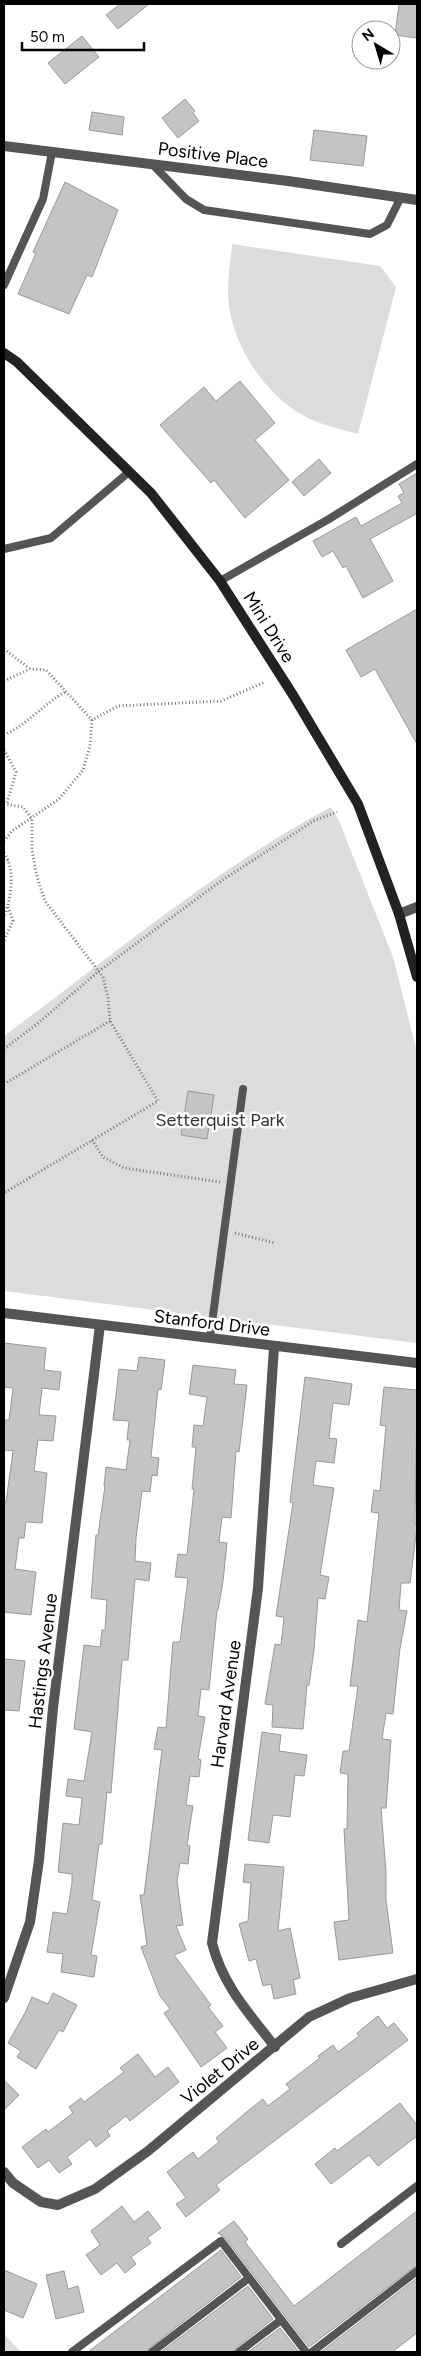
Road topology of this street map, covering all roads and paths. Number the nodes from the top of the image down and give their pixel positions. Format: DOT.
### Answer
graph roads {
  1 [pos="4,146"];
  2 [pos="52,152"];
  3 [pos="153,165"];
  4 [pos="401,197"];
  5 [pos="417,200"];
  6 [pos="4,286"];
  7 [pos="4,353"];
  8 [pos="417,464"];
  9 [pos="130,472"];
  10 [pos="4,549"];
  11 [pos="220,581"];
  12 [pos="4,649"];
  13 [pos="30,668"];
  14 [pos="4,681"];
  15 [pos="266,682"];
  16 [pos="66,691"];
  17 [pos="92,720"];
  18 [pos="4,735"];
  19 [pos="4,750"];
  20 [pos="5,803"];
  21 [pos="337,812"];
  22 [pos="32,819"];
  23 [pos="4,841"];
  24 [pos="4,853"];
  25 [pos="8,860"];
  26 [pos="4,862"];
  27 [pos="10,895"];
  28 [pos="4,897"];
  29 [pos="8,906"];
  30 [pos="417,907"];
  31 [pos="398,914"];
  32 [pos="4,918"];
  33 [pos="4,940"];
  34 [pos="99,971"];
  35 [pos="417,977"];
  36 [pos="110,1021"];
  37 [pos="4,1049"];
  38 [pos="4,1084"];
  39 [pos="243,1089"];
  40 [pos="92,1140"];
  41 [pos="230,1183"];
  42 [pos="4,1193"];
  43 [pos="224,1230"];
  44 [pos="275,1243"];
  45 [pos="4,1313"];
  46 [pos="100,1325"];
  47 [pos="210,1338"];
  48 [pos="274,1346"];
  49 [pos="417,1363"];
  50 [pos="417,1979"];
  51 [pos="4,1998"];
  52 [pos="275,2047"];
  53 [pos="4,2172"];
  54 [pos="417,2186"];
  55 [pos="341,2244"];
  56 [pos="417,2271"];
  57 [pos="250,2278"];
  58 [pos="281,2320"];
  59 [pos="72,2352"];
  60 [pos="152,2352"];
  61 [pos="239,2352"];
  62 [pos="306,2352"];
  63 [pos="312,2352"];
  1 -- 2 [label="street, Positive Place"];
  2 -- 3 [label="street, Positive Place"];
  2 -- 6 [label="lane"];
  3 -- 4 [label="street, Positive Place"];
  3 -- 4 [label="lane"];
  4 -- 5 [label="street, Positive Place"];
  7 -- 9 [label="street, Mini Drive"];
  8 -- 11 [label="lane"];
  9 -- 10 [label="lane"];
  9 -- 11 [label="street, Mini Drive"];
  11 -- 31 [label="street, Mini Drive"];
  12 -- 13 [label="path"];
  13 -- 14 [label="path"];
  13 -- 16 [label="path"];
  15 -- 17 [label="path"];
  16 -- 17 [label="path"];
  16 -- 18 [label="path"];
  17 -- 22 [label="path"];
  19 -- 20 [label="path"];
  20 -- 22 [label="path"];
  21 -- 34 [label="path"];
  22 -- 23 [label="path"];
  22 -- 34 [label="path"];
  24 -- 25 [label="path"];
  25 -- 26 [label="path"];
  25 -- 27 [label="path"];
  27 -- 28 [label="path"];
  27 -- 29 [label="path"];
  29 -- 32 [label="path"];
  29 -- 33 [label="path"];
  30 -- 31 [label="street"];
  31 -- 35 [label="street, Mini Drive"];
  34 -- 36 [label="path"];
  34 -- 37 [label="path"];
  36 -- 38 [label="path"];
  36 -- 40 [label="path"];
  39 -- 41 [label="lane"];
  40 -- 41 [label="path"];
  40 -- 42 [label="path"];
  41 -- 43 [label="lane"];
  43 -- 44 [label="path"];
  43 -- 47 [label="lane"];
  45 -- 46 [label="street, Stanford Drive"];
  46 -- 47 [label="street, Stanford Drive"];
  46 -- 51 [label="street, Hastings Avenue"];
  47 -- 48 [label="street, Stanford Drive"];
  48 -- 49 [label="street, Stanford Drive"];
  48 -- 52 [label="street, Harvard Avenue"];
  50 -- 52 [label="street, Violet Drive"];
  52 -- 53 [label="street, Violet Drive"];
  54 -- 55 [label="lane"];
  56 -- 63 [label="lane"];
  57 -- 58 [label="lane"];
  57 -- 59 [label="lane"];
  57 -- 60 [label="lane"];
  58 -- 61 [label="lane"];
  58 -- 62 [label="lane"];
}
